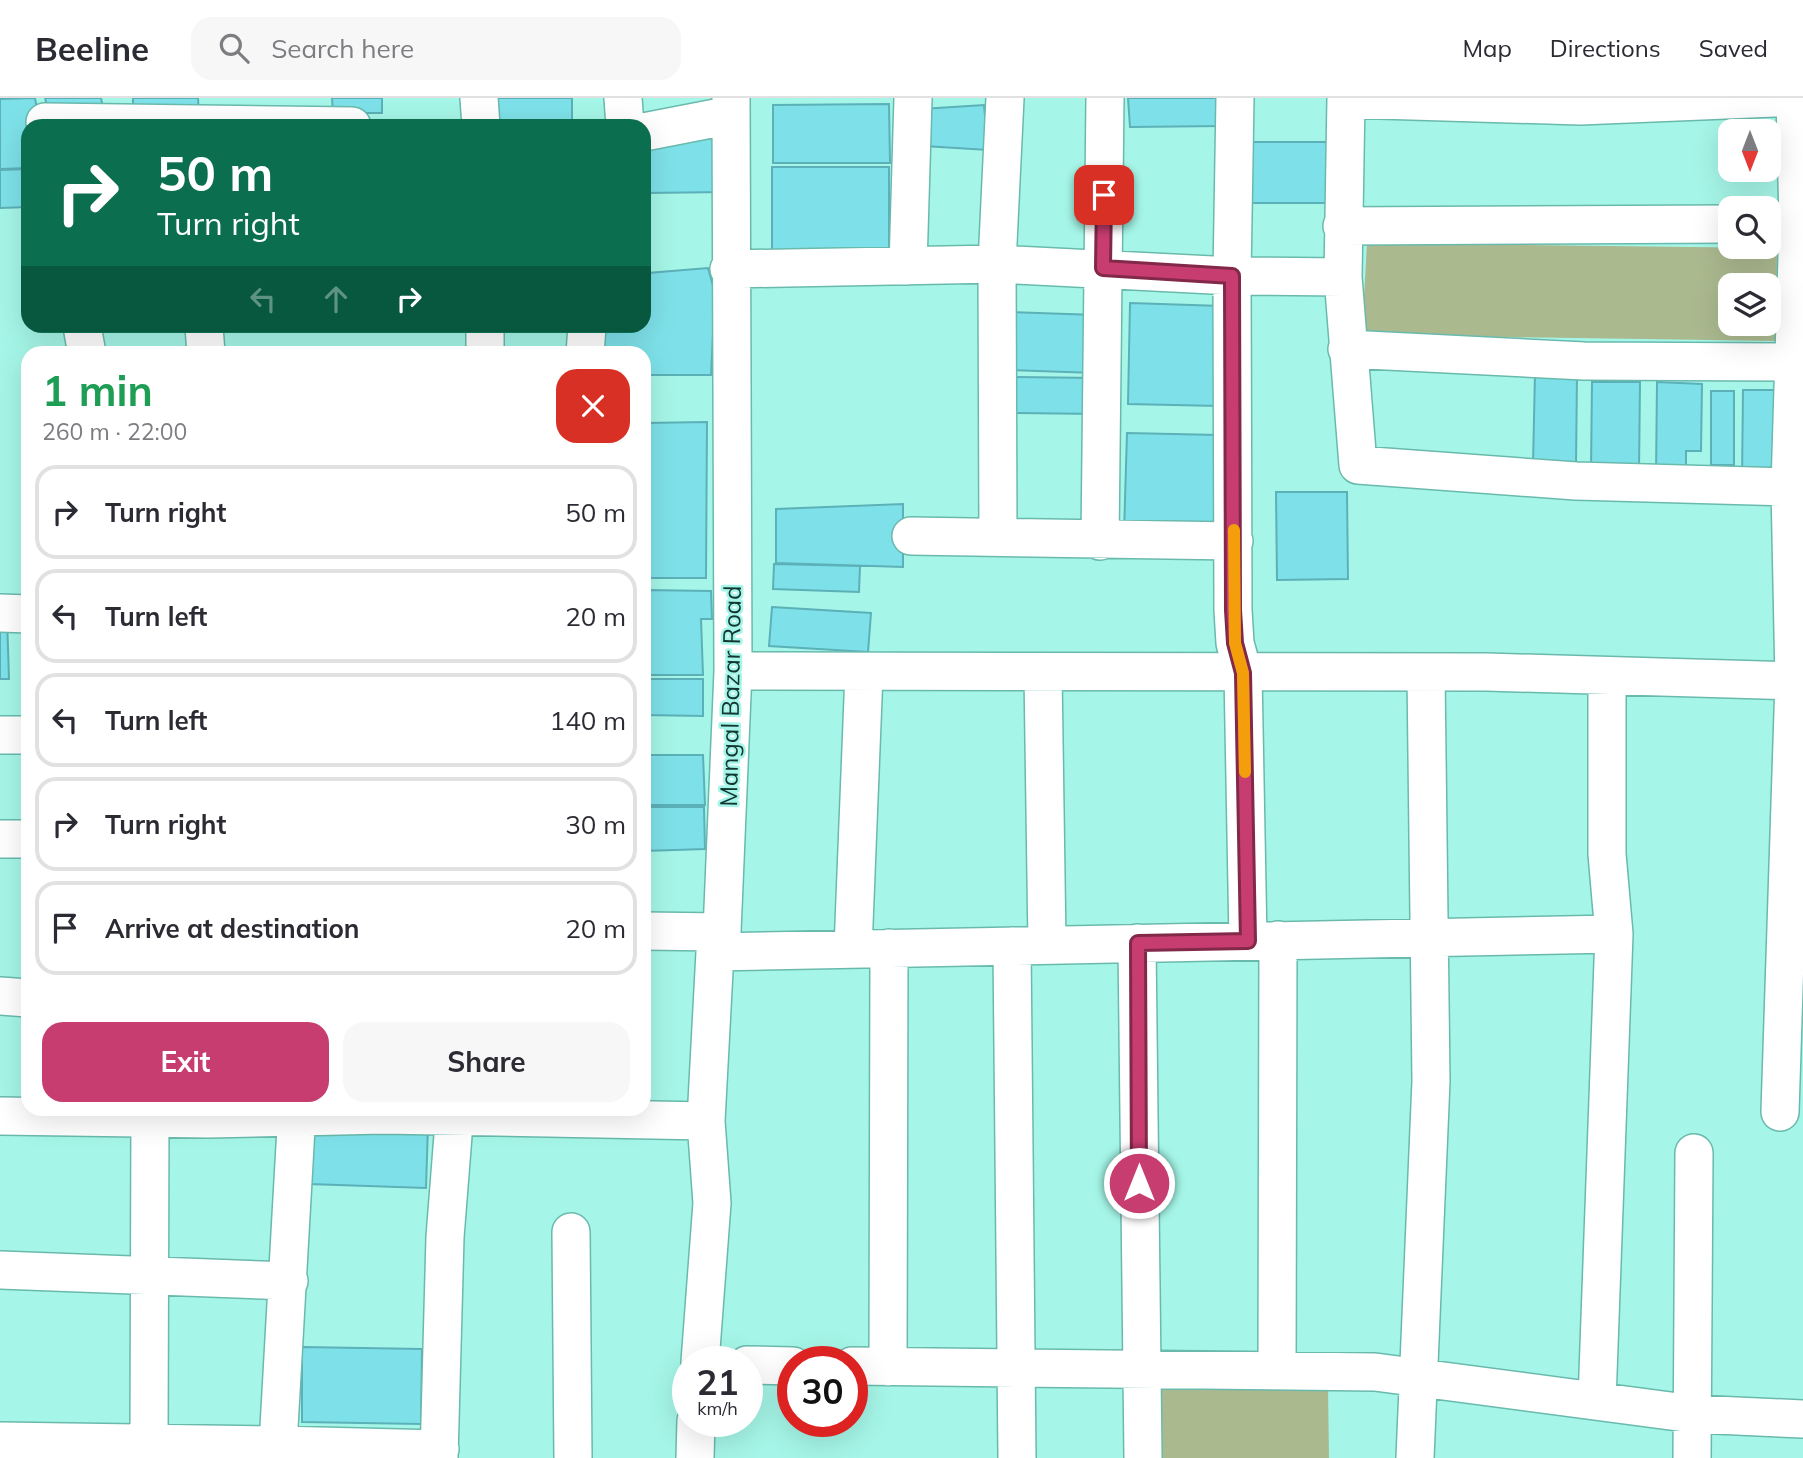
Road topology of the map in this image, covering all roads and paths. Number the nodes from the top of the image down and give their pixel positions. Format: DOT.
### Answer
graph roads {
  1 [pos="479,98"];
  2 [pos="623,98"];
  3 [pos="913,98"];
  4 [pos="1004,98"];
  5 [pos="1105,98"];
  6 [pos="1235,98"];
  7 [pos="1346,98"];
  8 [pos="1774,98"];
  9 [pos="1795,98"];
  10 [pos="731,106"];
  11 [pos="44,115"];
  12 [pos="331,118"];
  13 [pos="125,119"];
  14 [pos="314,119"];
  15 [pos="480,119"];
  16 [pos="624,119"];
  17 [pos="651,130"];
  18 [pos="1783,223"];
  19 [pos="1718,224"];
  20 [pos="1342,226"];
  21 [pos="997,264"];
  22 [pos="908,266"];
  23 [pos="1103,268"];
  24 [pos="729,269"];
  25 [pos="1232,276"];
  26 [pos="1343,277"];
  27 [pos="1799,298"];
  28 [pos="1348,349"];
  29 [pos="1794,362"];
  30 [pos="1790,487"];
  31 [pos="911,536"];
  32 [pos="998,536"];
  33 [pos="1100,541"];
  34 [pos="1234,541"];
  35 [pos="0,613"];
  36 [pos="21,614"];
  37 [pos="733,671"];
  38 [pos="864,673"];
  39 [pos="1043,673"];
  40 [pos="1243,673"];
  41 [pos="1426,673"];
  42 [pos="1607,676"];
  43 [pos="1794,681"];
  44 [pos="0,735"];
  45 [pos="21,735"];
  46 [pos="0,839"];
  47 [pos="21,839"];
  48 [pos="651,932"];
  49 [pos="1614,934"];
  50 [pos="1429,937"];
  51 [pos="1263,941"];
  52 [pos="719,942"];
  53 [pos="1138,943"];
  54 [pos="1029,945"];
  55 [pos="871,948"];
  56 [pos="0,996"];
  57 [pos="21,998"];
  58 [pos="1780,1112"];
  59 [pos="0,1116"];
  60 [pos="21,1116"];
  61 [pos="150,1116"];
  62 [pos="297,1116"];
  63 [pos="454,1116"];
  64 [pos="598,1116"];
  65 [pos="706,1121"];
  66 [pos="1694,1153"];
  67 [pos="571,1232"];
  68 [pos="0,1270"];
  69 [pos="152,1276"];
  70 [pos="289,1281"];
  71 [pos="701,1346"];
  72 [pos="868,1366"];
  73 [pos="888,1367"];
  74 [pos="1016,1368"];
  75 [pos="1140,1370"];
  76 [pos="1277,1371"];
  77 [pos="1419,1378"];
  78 [pos="1597,1401"];
  79 [pos="1693,1414"];
  80 [pos="1803,1419"];
  81 [pos="696,1437"];
  82 [pos="0,1441"];
  83 [pos="149,1443"];
  84 [pos="278,1445"];
  85 [pos="440,1453"];
  86 [pos="573,1458"];
  87 [pos="695,1458"];
  88 [pos="1017,1458"];
  89 [pos="1143,1458"];
  90 [pos="1415,1458"];
  91 [pos="1692,1458"];
  1 -- 15 [label="street"];
  2 -- 16 [label="street"];
  3 -- 22 [label="street"];
  4 -- 21 [label="street"];
  5 -- 23 [label="street"];
  6 -- 25 [label="street"];
  7 -- 8 [label="street"];
  7 -- 20 [label="street"];
  9 -- 18 [label="street"];
  10 -- 17 [label="street"];
  10 -- 24 [label="street, Mangal Bazar Road"];
  11 -- 13 [label="street"];
  12 -- 14 [label="street"];
  18 -- 27 [label="street"];
  19 -- 20 [label="street"];
  20 -- 26 [label="street"];
  21 -- 22 [label="street"];
  21 -- 23 [label="street"];
  21 -- 32 [label="street"];
  22 -- 24 [label="street"];
  23 -- 25 [label="street"];
  23 -- 33 [label="street"];
  24 -- 37 [label="street, Mangal Bazar Road"];
  25 -- 26 [label="street"];
  25 -- 34 [label="street"];
  26 -- 28 [label="street"];
  27 -- 29 [label="street"];
  28 -- 29 [label="street"];
  28 -- 30 [label="street"];
  29 -- 30 [label="street"];
  30 -- 43 [label="street"];
  31 -- 32 [label="street"];
  32 -- 33 [label="street"];
  33 -- 34 [label="street"];
  34 -- 40 [label="street"];
  35 -- 36 [label="street"];
  37 -- 38 [label="street"];
  37 -- 52 [label="street, Mangal Bazar Road"];
  38 -- 39 [label="street"];
  38 -- 55 [label="street"];
  39 -- 40 [label="street"];
  39 -- 54 [label="street"];
  40 -- 41 [label="street"];
  40 -- 51 [label="street"];
  41 -- 42 [label="street"];
  41 -- 50 [label="street"];
  42 -- 43 [label="street"];
  42 -- 49 [label="street"];
  43 -- 58 [label="street"];
  44 -- 45 [label="street"];
  46 -- 47 [label="street"];
  48 -- 52 [label="street"];
  49 -- 50 [label="street"];
  49 -- 78 [label="street"];
  50 -- 51 [label="street"];
  50 -- 77 [label="street"];
  51 -- 53 [label="street"];
  51 -- 76 [label="street"];
  52 -- 55 [label="street"];
  52 -- 65 [label="street, Mangal Bazar Road"];
  53 -- 54 [label="street"];
  53 -- 75 [label="street"];
  54 -- 55 [label="street"];
  54 -- 74 [label="street"];
  55 -- 73 [label="street"];
  56 -- 57 [label="street"];
  59 -- 60 [label="street"];
  61 -- 69 [label="street"];
  62 -- 70 [label="street"];
  63 -- 85 [label="street"];
  64 -- 65 [label="street"];
  65 -- 71 [label="street, Mangal Bazar Road"];
  66 -- 79 [label="street"];
  67 -- 86 [label="street"];
  68 -- 69 [label="street"];
  69 -- 70 [label="street"];
  69 -- 83 [label="street"];
  70 -- 84 [label="street"];
  72 -- 73 [label="street"];
  73 -- 74 [label="street"];
  74 -- 75 [label="street"];
  74 -- 88 [label="street"];
  75 -- 76 [label="street"];
  75 -- 89 [label="street"];
  76 -- 77 [label="street"];
  77 -- 78 [label="street"];
  77 -- 90 [label="street"];
  78 -- 79 [label="street"];
  79 -- 80 [label="street"];
  79 -- 91 [label="street"];
  81 -- 87 [label="street"];
  82 -- 83 [label="street"];
  83 -- 84 [label="street"];
  84 -- 85 [label="street"];
}
